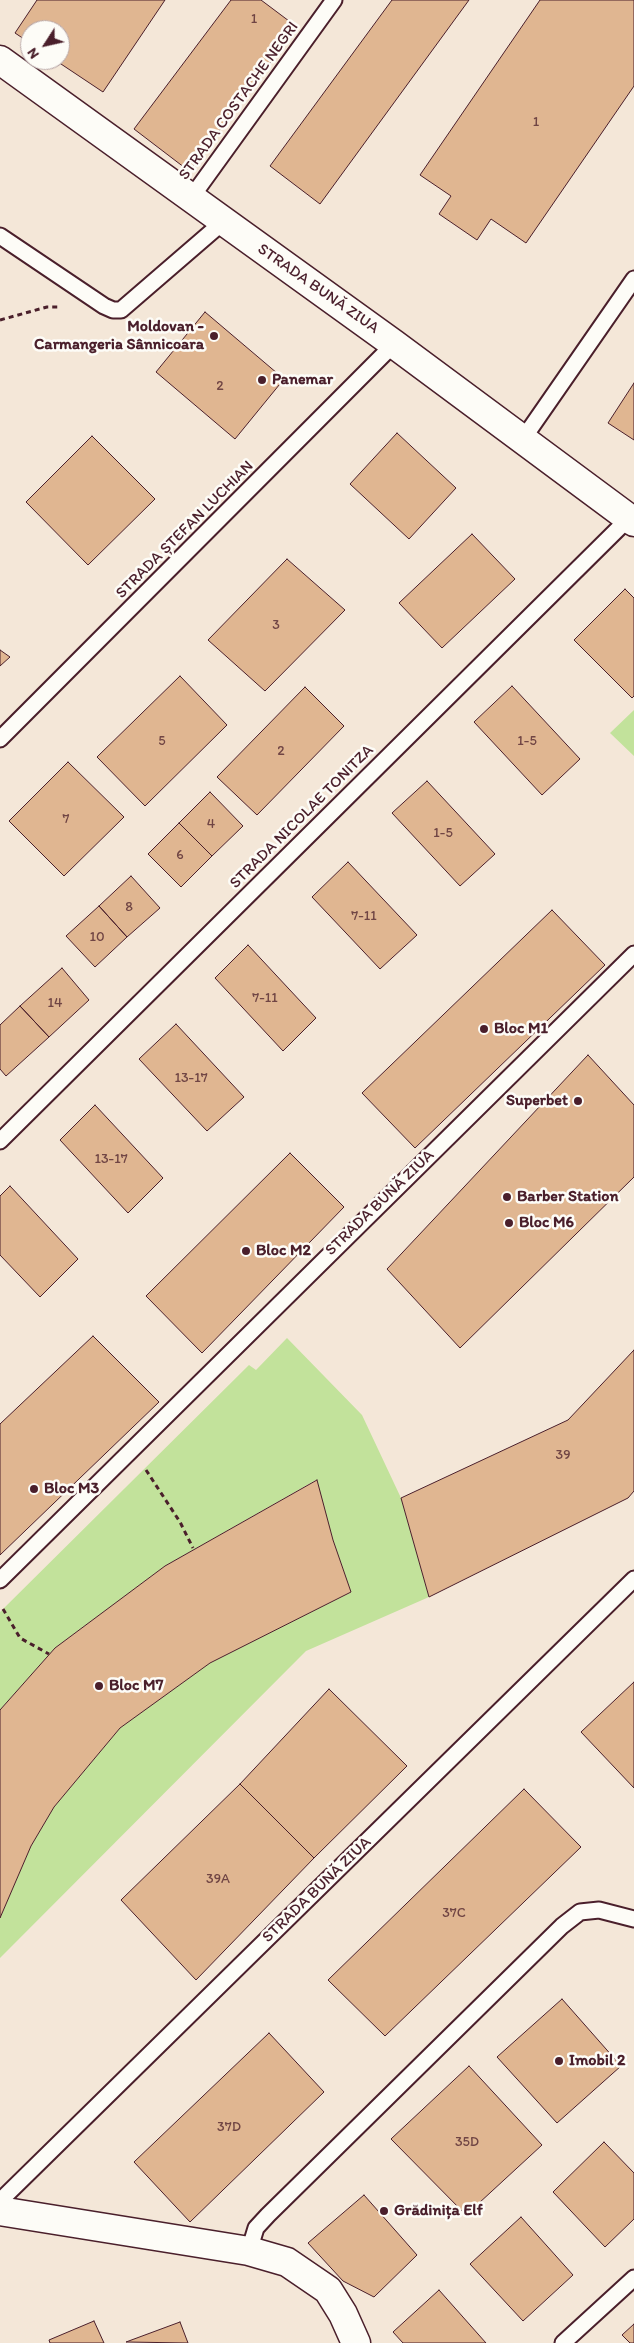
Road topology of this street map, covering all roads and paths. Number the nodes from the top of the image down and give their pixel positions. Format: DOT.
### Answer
graph roads {
  1 [pos="334,0"];
  2 [pos="0,60"];
  3 [pos="190,198"];
  4 [pos="223,222"];
  5 [pos="0,236"];
  6 [pos="634,279"];
  7 [pos="104,306"];
  8 [pos="0,320"];
  9 [pos="394,344"];
  10 [pos="523,439"];
  11 [pos="632,520"];
  12 [pos="0,739"];
  13 [pos="634,954"];
  14 [pos="0,1140"];
  15 [pos="145,1469"];
  16 [pos="193,1548"];
  17 [pos="634,1579"];
  18 [pos="0,1580"];
  19 [pos="3,1609"];
  20 [pos="49,1654"];
  21 [pos="634,1919"];
  22 [pos="0,2201"];
  23 [pos="0,2211"];
  24 [pos="249,2251"];
  25 [pos="634,2278"];
  26 [pos="356,2343"];
  27 [pos="563,2343"];
  1 -- 3 [label="lane, STRADA COSTACHE NEGRI"];
  2 -- 3 [label="main road, STRADA BUNĂ ZIUA"];
  3 -- 4 [label="main road, STRADA BUNĂ ZIUA"];
  4 -- 7 [label="lane"];
  4 -- 9 [label="main road, STRADA BUNĂ ZIUA"];
  5 -- 7 [label="lane"];
  6 -- 10 [label="lane"];
  7 -- 8 [label="path"];
  9 -- 10 [label="main road, STRADA BUNĂ ZIUA"];
  9 -- 12 [label="lane, STRADA ȘTEFAN LUCHIAN"];
  10 -- 11 [label="main road, STRADA BUNĂ ZIUA"];
  11 -- 14 [label="lane, STRADA NICOLAE TONITZA"];
  13 -- 18 [label="lane, STRADA BUNĂ ZIUA"];
  15 -- 16 [label="path"];
  17 -- 22 [label="lane, STRADA BUNĂ ZIUA"];
  19 -- 20 [label="path"];
  21 -- 24 [label="lane"];
  23 -- 24 [label="main road"];
  24 -- 26 [label="main road"];
  25 -- 27 [label="lane"];
}
